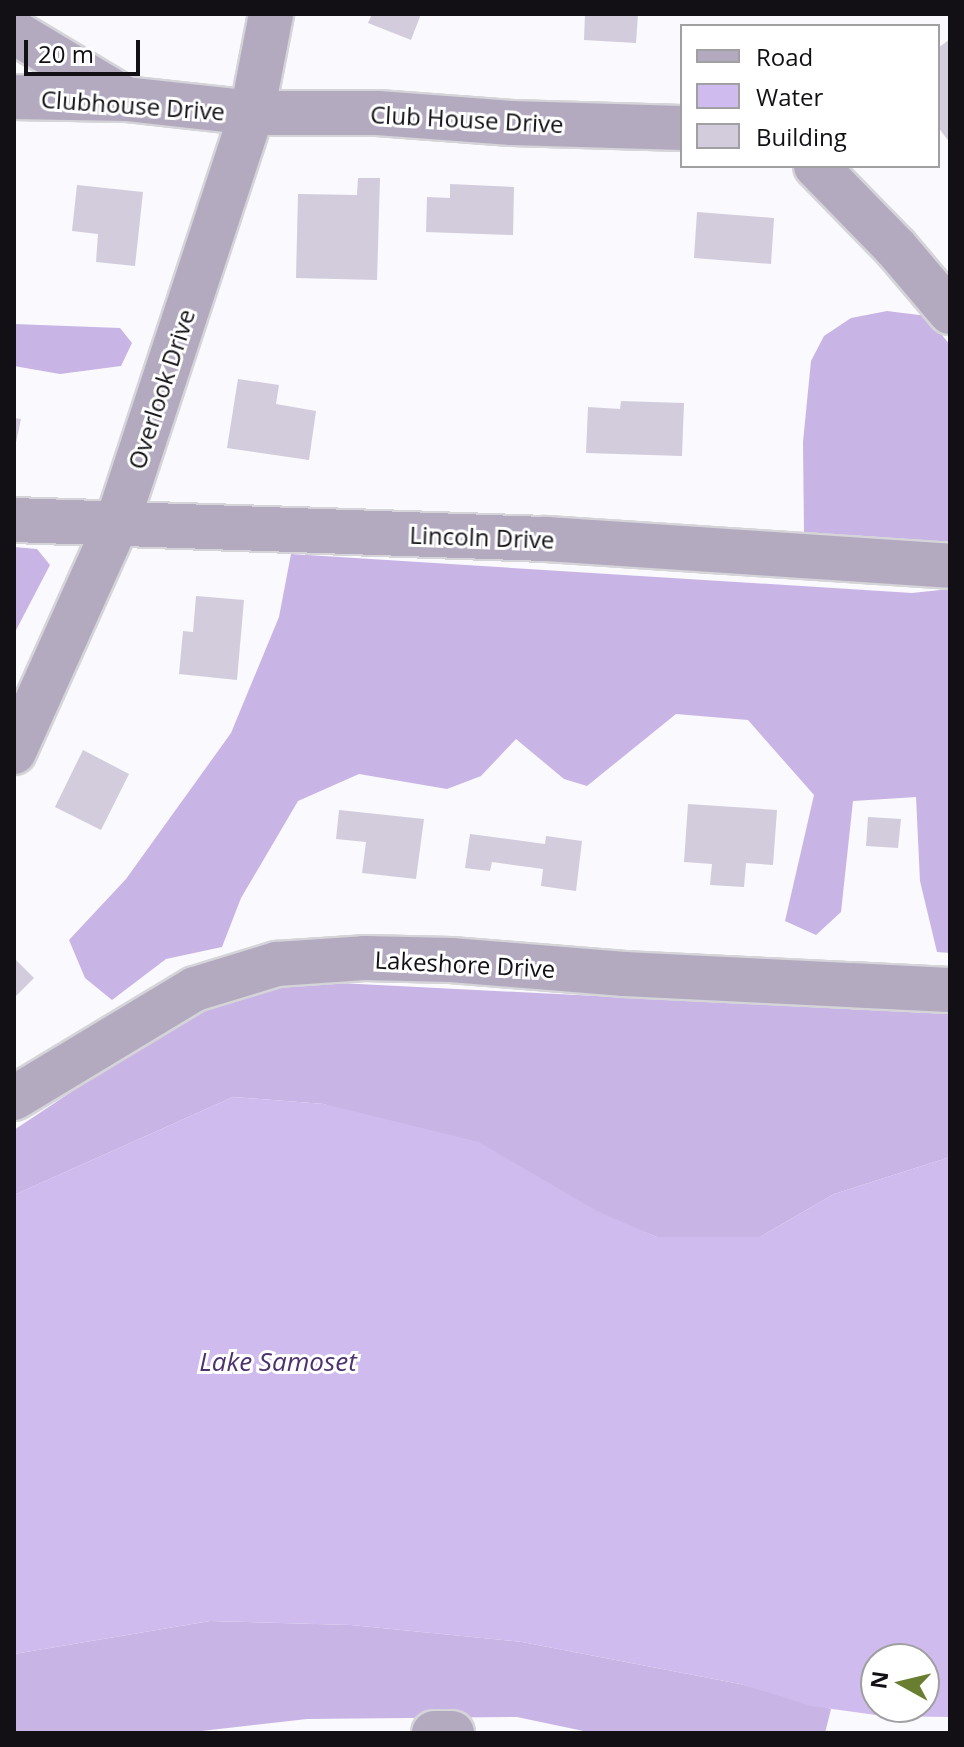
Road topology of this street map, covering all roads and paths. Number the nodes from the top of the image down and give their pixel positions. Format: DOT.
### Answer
graph roads {
  1 [pos="271,14"];
  2 [pos="14,32"];
  3 [pos="14,97"];
  4 [pos="126,99"];
  5 [pos="252,113"];
  6 [pos="680,128"];
  7 [pos="818,168"];
  8 [pos="950,312"];
  9 [pos="14,520"];
  10 [pos="117,523"];
  11 [pos="950,566"];
  12 [pos="14,752"];
  13 [pos="950,990"];
  14 [pos="14,1098"];
  15 [pos="434,1733"];
  16 [pos="452,1733"];
  1 -- 5 [label="street, Overlook Drive"];
  2 -- 4 [label="street"];
  3 -- 4 [label="street, Clubhouse Drive"];
  4 -- 5 [label="street, Clubhouse Drive"];
  5 -- 6 [label="street, Club House Drive"];
  5 -- 10 [label="street, Overlook Drive"];
  7 -- 8 [label="street"];
  9 -- 10 [label="street, Lincoln Drive"];
  10 -- 11 [label="street, Lincoln Drive"];
  10 -- 12 [label="street, Overlook Drive"];
  13 -- 14 [label="street, Lakeshore Drive"];
  15 -- 16 [label="street"];
}
